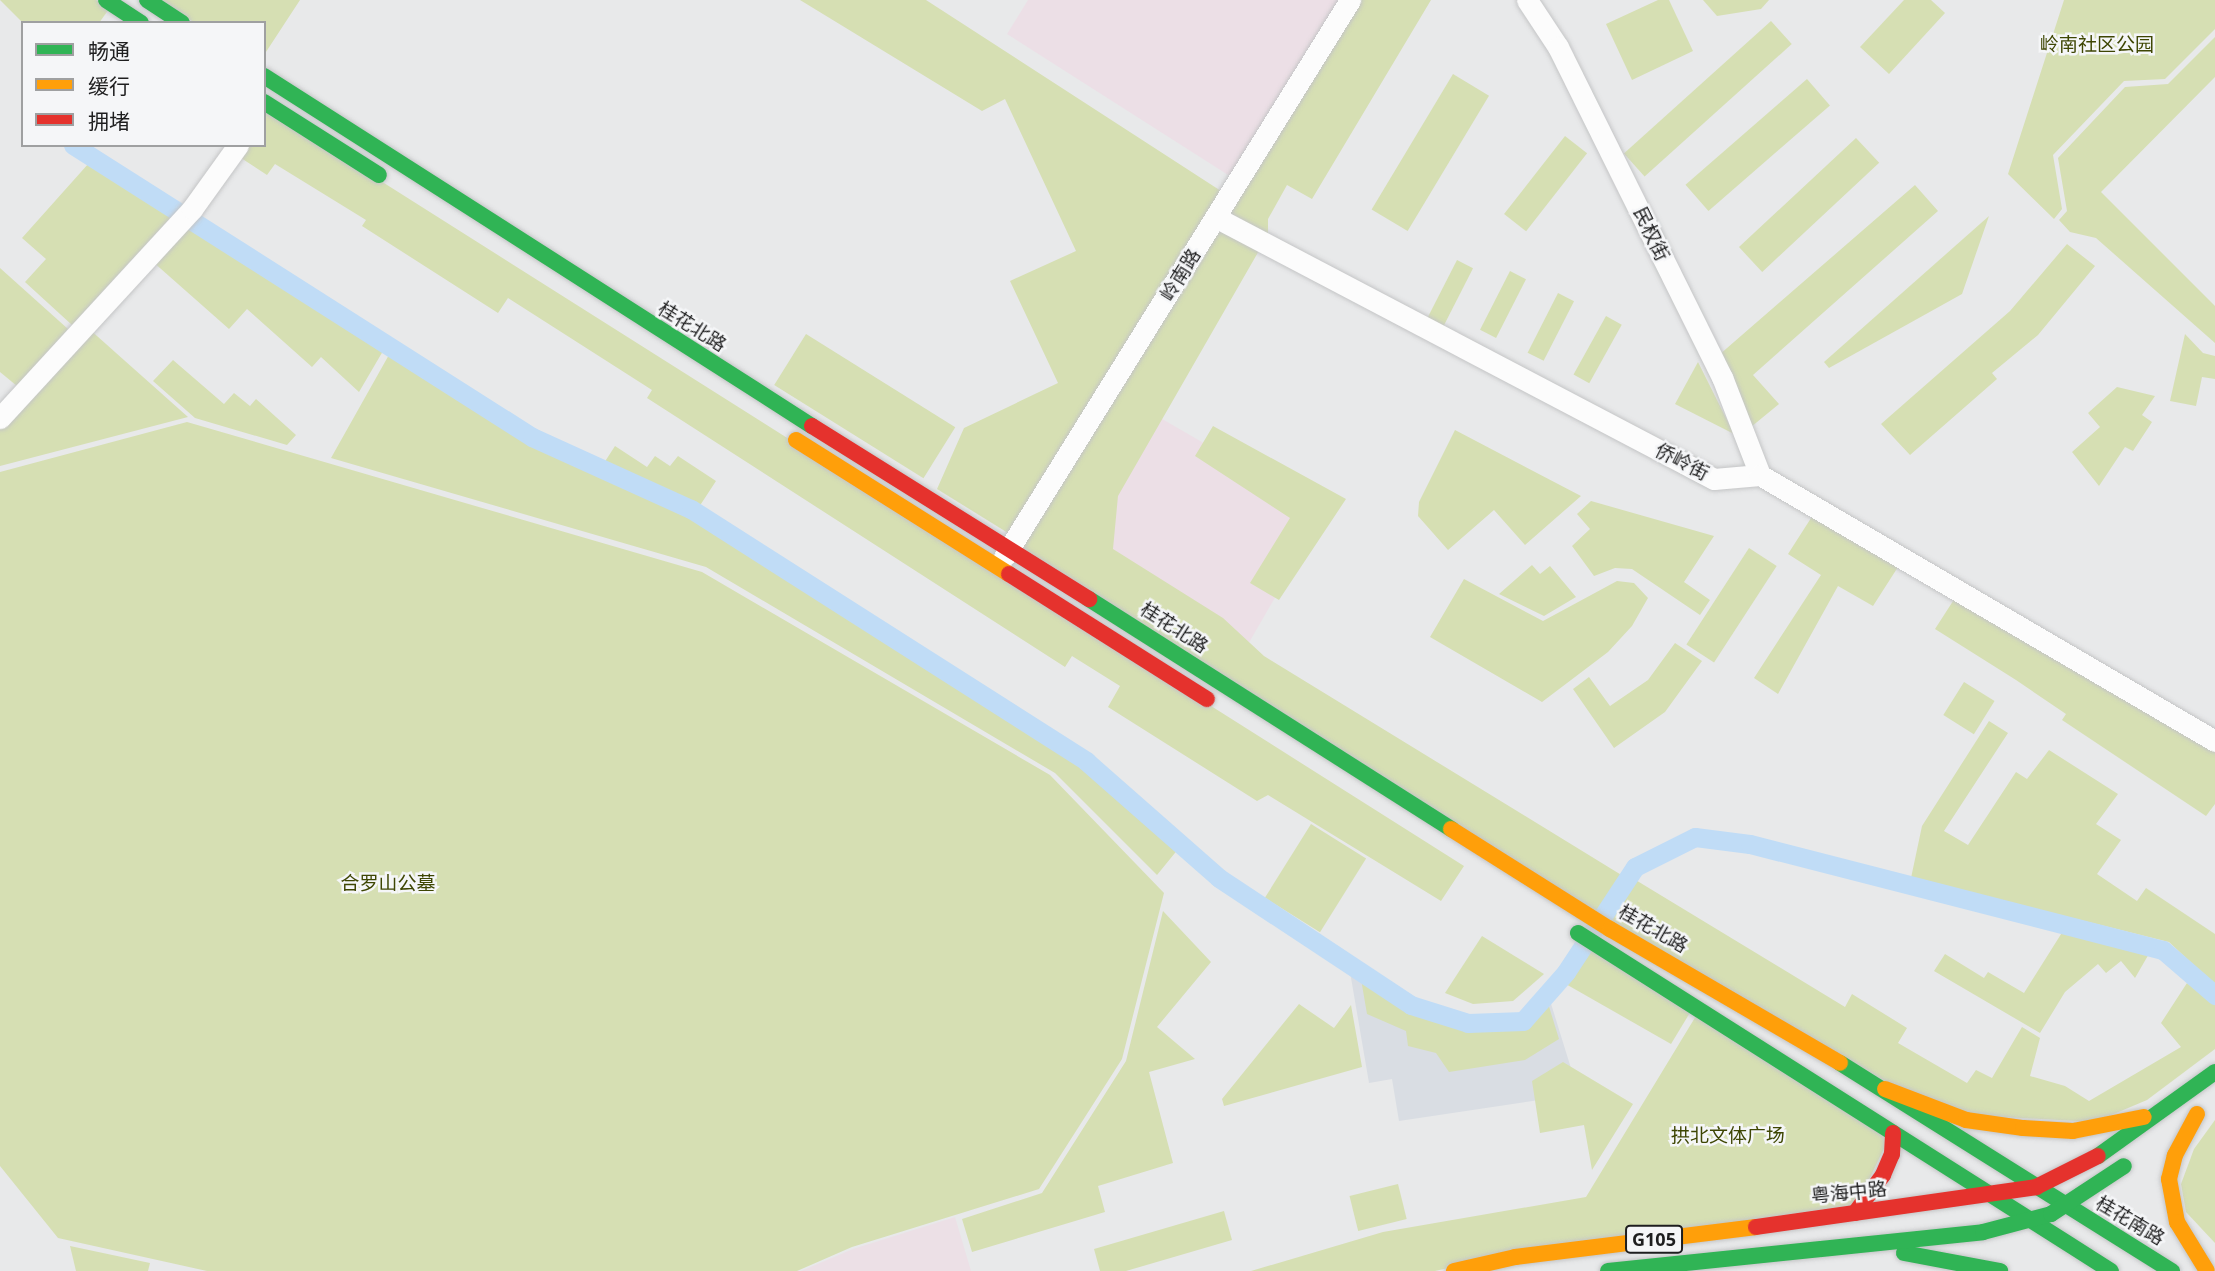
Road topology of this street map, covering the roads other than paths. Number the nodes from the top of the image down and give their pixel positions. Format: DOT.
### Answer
graph roads {
  1 [pos="106,0"];
  2 [pos="147,0"];
  3 [pos="1350,0"];
  4 [pos="1527,0"];
  5 [pos="138,21"];
  6 [pos="179,21"];
  7 [pos="266,77"];
  8 [pos="266,103"];
  9 [pos="288,117"];
  10 [pos="266,120"];
  11 [pos="237,147"];
  12 [pos="394,185"];
  13 [pos="1217,218"];
  14 [pos="0,418"];
  15 [pos="786,433"];
  16 [pos="1760,475"];
  17 [pos="1010,548"];
  18 [pos="998,566"];
  19 [pos="1218,706"];
  20 [pos="2215,741"];
  21 [pos="1565,925"];
  22 [pos="2215,1072"];
  23 [pos="1885,1089"];
  24 [pos="2215,1100"];
  25 [pos="2162,1112"];
  26 [pos="2197,1114"];
  27 [pos="1893,1133"];
  28 [pos="2166,1136"];
  29 [pos="2135,1159"];
  30 [pos="2036,1186"];
  31 [pos="1988,1194"];
  32 [pos="2066,1206"];
  33 [pos="1855,1213"];
  34 [pos="2029,1220"];
  35 [pos="1830,1246"];
  36 [pos="1454,1271"];
  37 [pos="1608,1271"];
  38 [pos="2000,1271"];
  39 [pos="2111,1271"];
  40 [pos="2172,1271"];
  41 [pos="2207,1271"];
  1 -- 5 [label="main road"];
  2 -- 6 [label="main road"];
  3 -- 13 [label="street, 岭南路"];
  4 -- 16 [label="street, 民权街"];
  7 -- 17 [label="main road, 桂花北路"];
  8 -- 9 [label="main road"];
  9 -- 10 [label="street"];
  9 -- 12 [label="main road"];
  11 -- 14 [label="street"];
  13 -- 16 [label="street, 侨岭街"];
  13 -- 17 [label="street, 岭南路"];
  15 -- 18 [label="main road"];
  16 -- 20 [label="street"];
  17 -- 18 [label="street, 岭南路"];
  17 -- 23 [label="main road, 桂花北路"];
  18 -- 19 [label="main road"];
  21 -- 27 [label="main road"];
  22 -- 25 [label="main road, 粤海中路 / G105"];
  23 -- 25 [label="main road"];
  23 -- 30 [label="main road, 桂花北路"];
  24 -- 26 [label="main road"];
  25 -- 30 [label="main road, 粤海中路 / G105"];
  26 -- 28 [label="main road"];
  26 -- 41 [label="main road"];
  27 -- 31 [label="main road"];
  27 -- 33 [label="main road"];
  29 -- 32 [label="main road, G105"];
  30 -- 31 [label="main road, 粤海中路 / G105"];
  30 -- 32 [label="main road, 桂花北路"];
  31 -- 33 [label="main road, 粤海中路 / G105"];
  31 -- 34 [label="main road"];
  32 -- 34 [label="main road, G105"];
  32 -- 40 [label="main road, 桂花南路"];
  33 -- 36 [label="main road, 粤海中路 / G105"];
  34 -- 35 [label="main road, G105"];
  34 -- 39 [label="main road"];
  35 -- 37 [label="main road, G105"];
  35 -- 38 [label="main road"];
}
